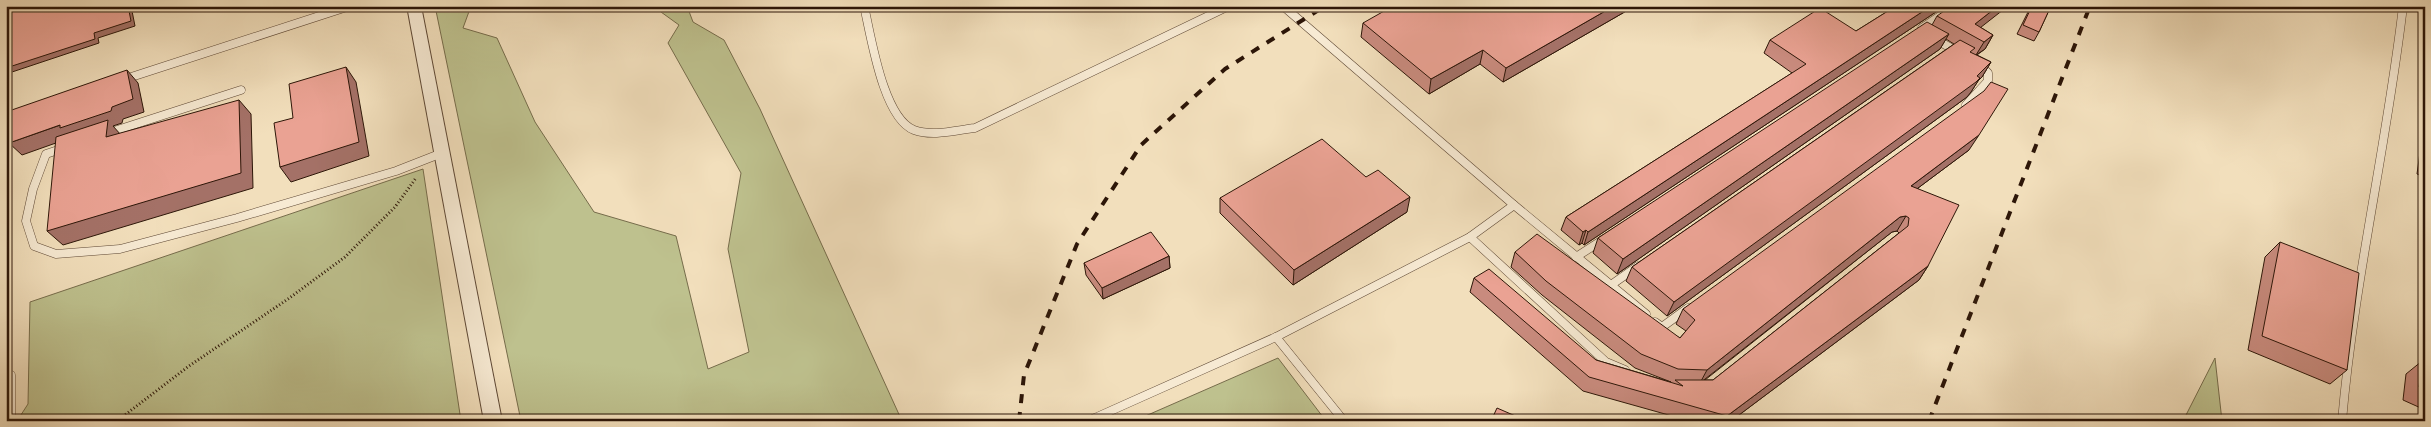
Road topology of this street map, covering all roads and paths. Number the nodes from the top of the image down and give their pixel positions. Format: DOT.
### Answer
graph roads {
  1 [pos="350,6"];
  2 [pos="414,6"];
  3 [pos="864,6"];
  4 [pos="1229,6"];
  5 [pos="1283,6"];
  6 [pos="1954,6"];
  7 [pos="2403,6"];
  8 [pos="1952,48"];
  9 [pos="1943,54"];
  10 [pos="118,81"];
  11 [pos="241,90"];
  12 [pos="1955,113"];
  13 [pos="102,135"];
  14 [pos="74,144"];
  15 [pos="435,156"];
  16 [pos="1514,205"];
  17 [pos="1609,235"];
  18 [pos="1470,237"];
  19 [pos="1576,257"];
  20 [pos="1643,263"];
  21 [pos="1611,285"];
  22 [pos="1693,304"];
  23 [pos="1276,337"];
  24 [pos="1633,373"];
  25 [pos="11,375"];
  26 [pos="8,421"];
  27 [pos="117,421"];
  28 [pos="493,421"];
  29 [pos="1088,421"];
  30 [pos="1344,421"];
  31 [pos="2342,421"];
  1 -- 10 [label="lane"];
  2 -- 15 [label="street"];
  3 -- 4 [label="lane"];
  5 -- 16 [label="lane"];
  6 -- 8 [label="lane"];
  7 -- 31 [label="lane"];
  8 -- 9 [label="lane"];
  8 -- 12 [label="lane"];
  11 -- 13 [label="lane"];
  14 -- 15 [label="lane"];
  15 -- 27 [label="path"];
  15 -- 28 [label="street"];
  16 -- 18 [label="lane"];
  16 -- 19 [label="lane"];
  17 -- 19 [label="lane"];
  18 -- 23 [label="lane"];
  18 -- 24 [label="lane"];
  19 -- 21 [label="lane"];
  20 -- 21 [label="lane"];
  21 -- 22 [label="lane"];
  23 -- 29 [label="lane"];
  23 -- 30 [label="lane"];
  25 -- 26 [label="lane"];
}
